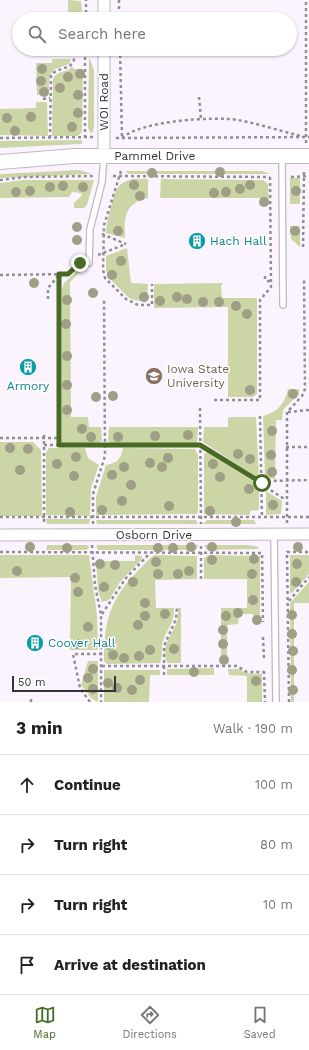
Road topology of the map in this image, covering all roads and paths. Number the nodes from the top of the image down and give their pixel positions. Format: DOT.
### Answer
graph roads {
  1 [pos="86,0"];
  2 [pos="104,0"];
  3 [pos="119,0"];
  4 [pos="306,0"];
  5 [pos="86,12"];
  6 [pos="104,12"];
  7 [pos="119,12"];
  8 [pos="308,21"];
  9 [pos="74,56"];
  10 [pos="86,56"];
  11 [pos="104,56"];
  12 [pos="120,56"];
  13 [pos="307,93"];
  14 [pos="199,97"];
  15 [pos="50,98"];
  16 [pos="43,99"];
  17 [pos="201,119"];
  18 [pos="91,137"];
  19 [pos="307,137"];
  20 [pos="0,138"];
  21 [pos="50,138"];
  22 [pos="86,138"];
  23 [pos="120,138"];
  24 [pos="122,142"];
  25 [pos="308,150"];
  26 [pos="104,156"];
  27 [pos="282,156"];
  28 [pos="0,162"];
  29 [pos="121,170"];
  30 [pos="304,170"];
  31 [pos="93,176"];
  32 [pos="113,176"];
  33 [pos="120,176"];
  34 [pos="292,176"];
  35 [pos="304,176"];
  36 [pos="309,176"];
  37 [pos="0,180"];
  38 [pos="103,235"];
  39 [pos="303,247"];
  40 [pos="103,253"];
  41 [pos="98,255"];
  42 [pos="80,263"];
  43 [pos="89,263"];
  44 [pos="59,274"];
  45 [pos="0,275"];
  46 [pos="265,276"];
  47 [pos="304,278"];
  48 [pos="271,282"];
  49 [pos="152,284"];
  50 [pos="48,299"];
  51 [pos="104,299"];
  52 [pos="283,305"];
  53 [pos="305,348"];
  54 [pos="309,348"];
  55 [pos="214,400"];
  56 [pos="200,408"];
  57 [pos="309,410"];
  58 [pos="287,412"];
  59 [pos="260,416"];
  60 [pos="44,437"];
  61 [pos="0,438"];
  62 [pos="59,438"];
  63 [pos="44,445"];
  64 [pos="59,445"];
  65 [pos="200,445"];
  66 [pos="105,446"];
  67 [pos="286,447"];
  68 [pos="309,447"];
  69 [pos="286,480"];
  70 [pos="309,480"];
  71 [pos="262,483"];
  72 [pos="286,500"];
  73 [pos="0,517"];
  74 [pos="44,517"];
  75 [pos="93,517"];
  76 [pos="262,517"];
  77 [pos="287,517"];
  78 [pos="309,517"];
  79 [pos="201,518"];
  80 [pos="44,524"];
  81 [pos="93,524"];
  82 [pos="201,524"];
  83 [pos="274,534"];
  84 [pos="309,534"];
  85 [pos="0,535"];
  86 [pos="92,545"];
  87 [pos="201,545"];
  88 [pos="262,546"];
  89 [pos="287,548"];
  90 [pos="0,552"];
  91 [pos="92,552"];
  92 [pos="201,552"];
  93 [pos="266,552"];
  94 [pos="283,552"];
  95 [pos="287,552"];
  96 [pos="309,552"];
  97 [pos="150,553"];
  98 [pos="262,553"];
  99 [pos="309,578"];
  100 [pos="201,579"];
  101 [pos="288,601"];
  102 [pos="177,608"];
  103 [pos="101,615"];
  104 [pos="263,622"];
  105 [pos="263,637"];
  106 [pos="102,654"];
  107 [pos="264,659"];
  108 [pos="102,666"];
  109 [pos="164,666"];
  110 [pos="164,675"];
  111 [pos="90,702"];
  112 [pos="101,702"];
  113 [pos="265,702"];
  114 [pos="276,702"];
  115 [pos="289,702"];
  1 -- 5 [label="path"];
  2 -- 6 [label="street"];
  3 -- 7 [label="path"];
  4 -- 8 [label="path"];
  8 -- 13 [label="path"];
  9 -- 15 [label="path"];
  10 -- 22 [label="path"];
  11 -- 26 [label="street, WOI Road"];
  12 -- 23 [label="path"];
  13 -- 19 [label="path"];
  14 -- 17 [label="path"];
  15 -- 16 [label="path"];
  15 -- 21 [label="path"];
  17 -- 19 [label="path"];
  17 -- 23 [label="path"];
  18 -- 22 [label="path"];
  19 -- 23 [label="path"];
  19 -- 25 [label="path"];
  20 -- 21 [label="path"];
  21 -- 22 [label="path"];
  23 -- 24 [label="path"];
  25 -- 27 [label="street, Pammel Drive"];
  26 -- 27 [label="street, Pammel Drive"];
  26 -- 28 [label="street, Pammel Drive"];
  26 -- 43 [label="lane"];
  27 -- 52 [label="lane"];
  29 -- 33 [label="path"];
  30 -- 35 [label="path"];
  31 -- 37 [label="path"];
  32 -- 33 [label="path"];
  33 -- 38 [label="path"];
  33 -- 48 [label="path"];
  34 -- 35 [label="path"];
  35 -- 36 [label="path"];
  35 -- 39 [label="path"];
  38 -- 40 [label="path"];
  38 -- 40 [label="path"];
  40 -- 41 [label="path"];
  40 -- 49 [label="path"];
  42 -- 44 [label="path"];
  44 -- 45 [label="path"];
  44 -- 50 [label="path"];
  44 -- 62 [label="path"];
  46 -- 48 [label="path"];
  47 -- 53 [label="path"];
  48 -- 55 [label="path"];
  51 -- 66 [label="path"];
  53 -- 54 [label="path"];
  53 -- 58 [label="path"];
  56 -- 65 [label="path"];
  57 -- 58 [label="path"];
  58 -- 67 [label="path"];
  59 -- 71 [label="path"];
  60 -- 61 [label="path"];
  60 -- 62 [label="path"];
  60 -- 63 [label="path"];
  62 -- 64 [label="path"];
  63 -- 64 [label="path"];
  63 -- 74 [label="path"];
  64 -- 66 [label="path"];
  65 -- 66 [label="path"];
  65 -- 71 [label="path"];
  65 -- 79 [label="path"];
  66 -- 75 [label="path"];
  67 -- 68 [label="path"];
  67 -- 69 [label="path"];
  69 -- 70 [label="path"];
  69 -- 71 [label="path"];
  69 -- 72 [label="path"];
  71 -- 72 [label="path"];
  71 -- 76 [label="path"];
  72 -- 77 [label="path"];
  73 -- 74 [label="path"];
  74 -- 75 [label="path"];
  74 -- 80 [label="path"];
  75 -- 79 [label="path"];
  75 -- 81 [label="path"];
  76 -- 77 [label="path"];
  76 -- 79 [label="path"];
  77 -- 78 [label="path"];
  79 -- 82 [label="path"];
  83 -- 84 [label="street, Osborn Drive"];
  83 -- 85 [label="street, Osborn Drive"];
  83 -- 114 [label="lane"];
  86 -- 91 [label="path"];
  87 -- 92 [label="path"];
  88 -- 98 [label="path"];
  89 -- 95 [label="path"];
  90 -- 91 [label="path"];
  91 -- 97 [label="path"];
  91 -- 103 [label="path"];
  92 -- 97 [label="path"];
  92 -- 98 [label="path"];
  92 -- 100 [label="path"];
  93 -- 98 [label="path"];
  94 -- 95 [label="path"];
  95 -- 96 [label="path"];
  95 -- 101 [label="path"];
  97 -- 103 [label="path"];
  98 -- 104 [label="path"];
  99 -- 101 [label="path"];
  101 -- 115 [label="path"];
  102 -- 109 [label="path"];
  103 -- 106 [label="path"];
  105 -- 107 [label="path"];
  106 -- 108 [label="path"];
  106 -- 111 [label="path"];
  108 -- 109 [label="path"];
  108 -- 112 [label="path"];
  109 -- 110 [label="path"];
  109 -- 113 [label="path"];
}
